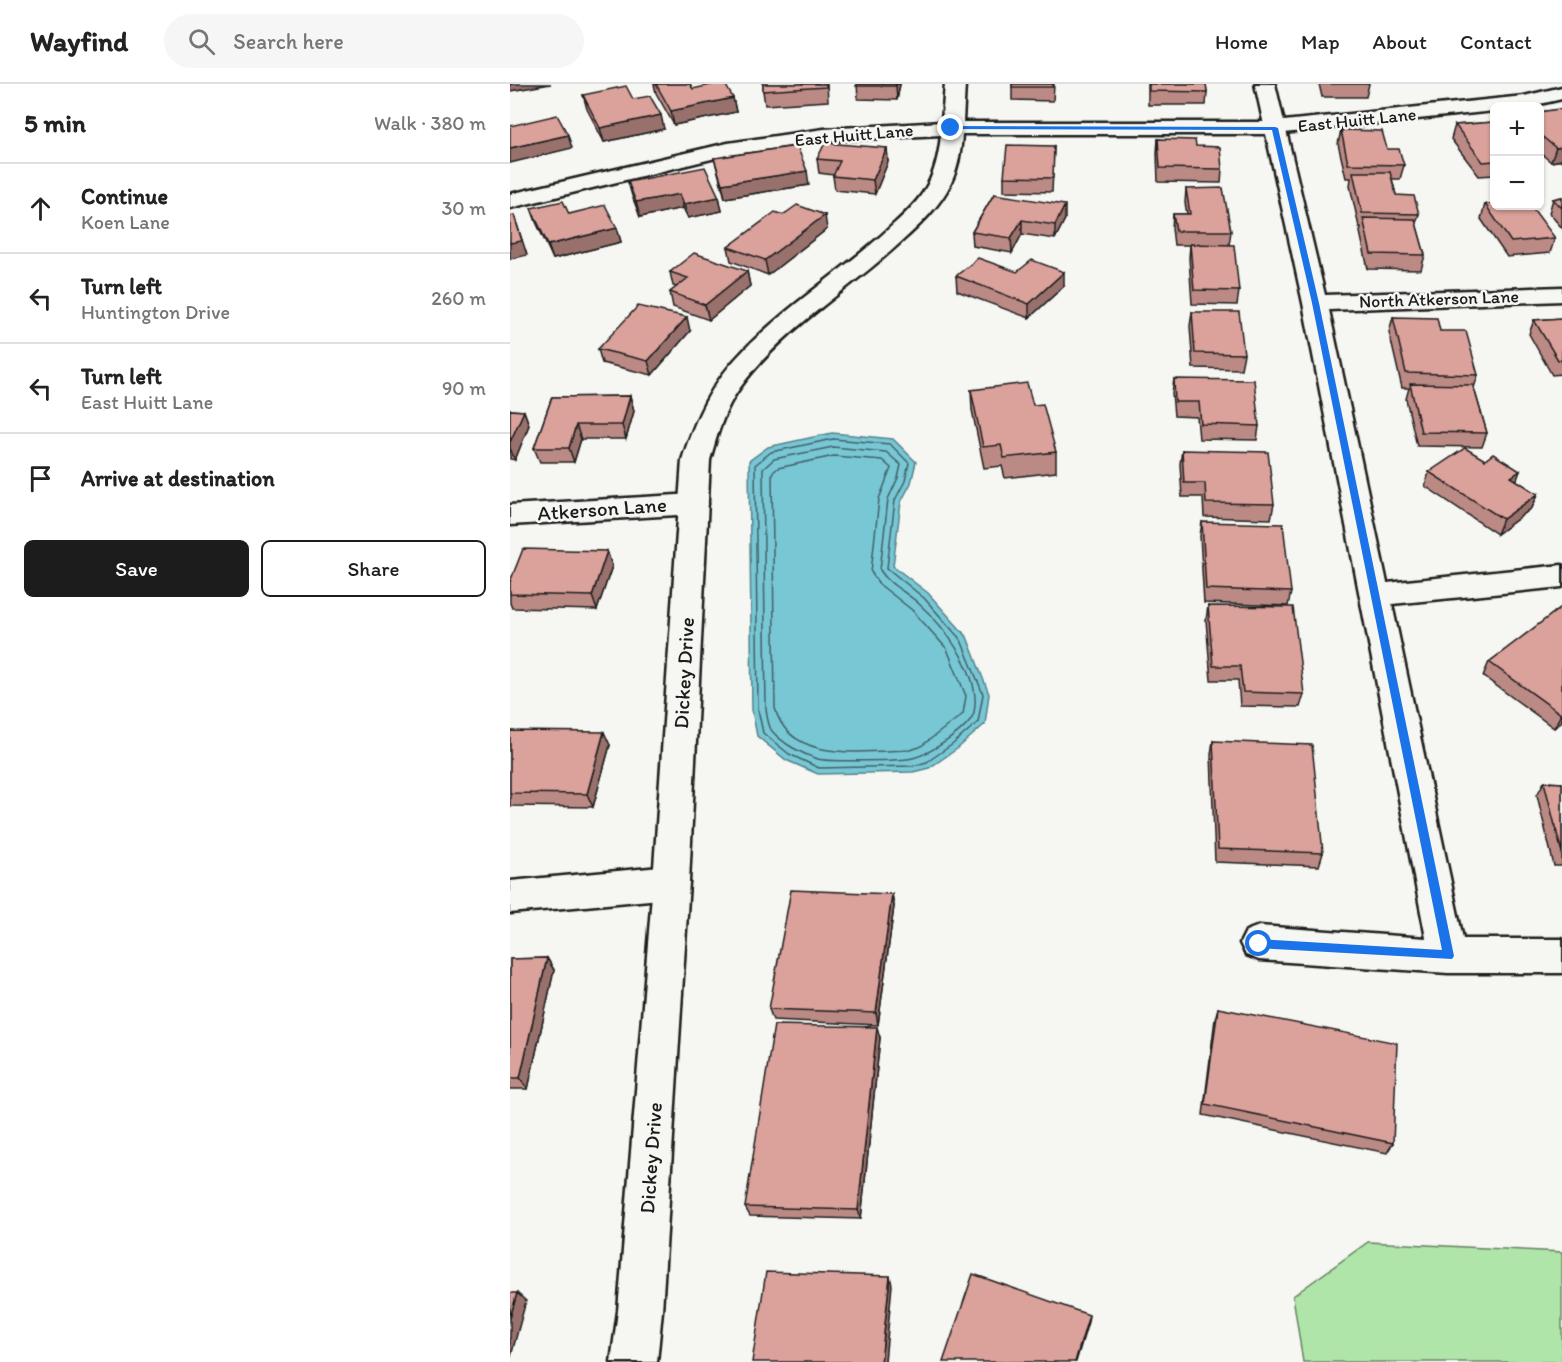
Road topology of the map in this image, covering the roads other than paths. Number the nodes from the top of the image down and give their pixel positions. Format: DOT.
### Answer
graph roads {
  1 [pos="955,84"];
  2 [pos="1265,84"];
  3 [pos="1562,93"];
  4 [pos="951,128"];
  5 [pos="1275,128"];
  6 [pos="510,201"];
  7 [pos="1562,294"];
  8 [pos="1315,303"];
  9 [pos="694,504"];
  10 [pos="510,515"];
  11 [pos="1562,576"];
  12 [pos="1376,595"];
  13 [pos="671,882"];
  14 [pos="510,897"];
  15 [pos="1259,944"];
  16 [pos="1448,956"];
  17 [pos="1562,956"];
  18 [pos="634,1362"];
  1 -- 4 [label="street, Dickey Drive"];
  2 -- 5 [label="street"];
  3 -- 5 [label="street, East Huitt Lane"];
  4 -- 5 [label="street, East Huitt Lane"];
  4 -- 6 [label="street, East Huitt Lane"];
  4 -- 9 [label="street, Dickey Drive"];
  5 -- 8 [label="street"];
  7 -- 8 [label="street, North Atkerson Lane"];
  8 -- 12 [label="street"];
  9 -- 10 [label="street, Atkerson Lane"];
  9 -- 13 [label="street, Dickey Drive"];
  11 -- 12 [label="street"];
  12 -- 16 [label="street"];
  13 -- 14 [label="street"];
  13 -- 18 [label="street, Dickey Drive"];
  15 -- 16 [label="street"];
  16 -- 17 [label="street"];
}
